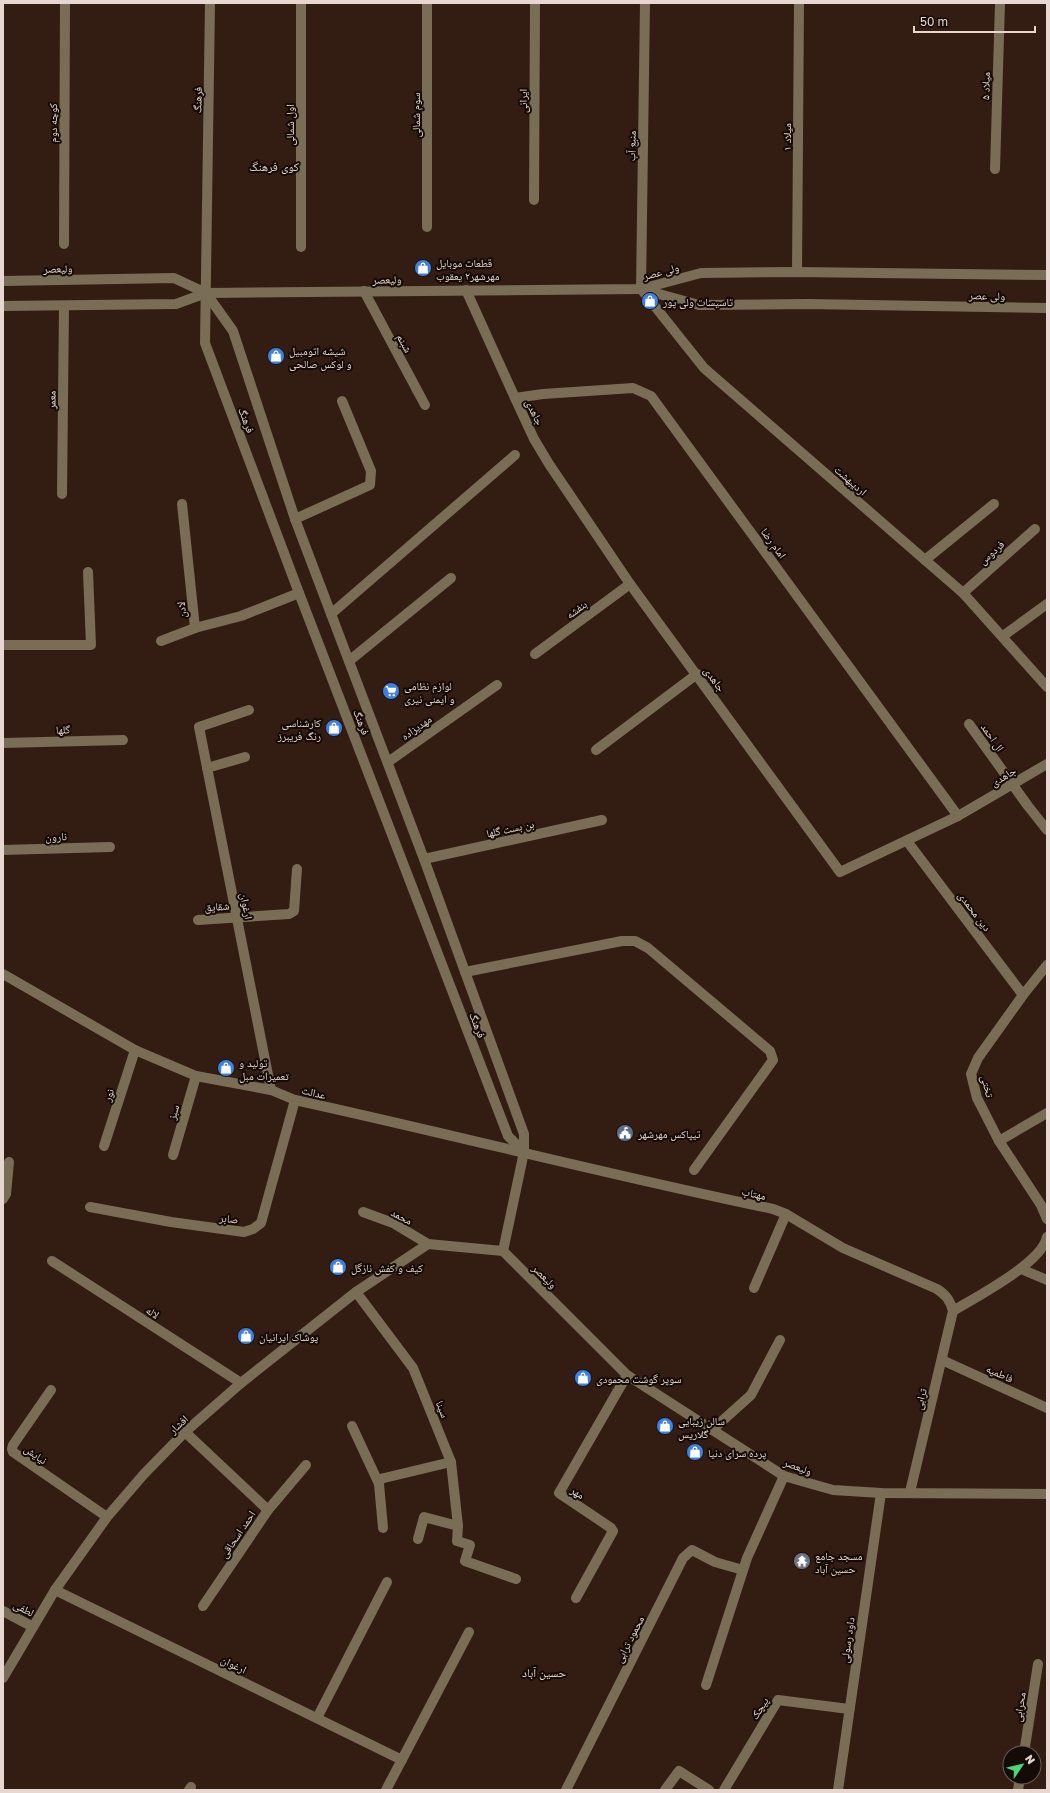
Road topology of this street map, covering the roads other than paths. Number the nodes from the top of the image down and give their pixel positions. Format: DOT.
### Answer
graph roads {
  1 [pos="65,3"];
  2 [pos="210,3"];
  3 [pos="301,3"];
  4 [pos="427,3"];
  5 [pos="535,3"];
  6 [pos="645,3"];
  7 [pos="799,3"];
  8 [pos="1000,3"];
  9 [pos="995,169"];
  10 [pos="534,200"];
  11 [pos="427,226"];
  12 [pos="64,244"];
  13 [pos="301,246"];
  14 [pos="797,272"];
  15 [pos="1047,275"];
  16 [pos="3,281"];
  17 [pos="641,289"];
  18 [pos="466,290"];
  19 [pos="364,291"];
  20 [pos="206,293"];
  21 [pos="3,306"];
  22 [pos="64,306"];
  23 [pos="1047,308"];
  24 [pos="515,398"];
  25 [pos="342,401"];
  26 [pos="425,406"];
  27 [pos="515,455"];
  28 [pos="62,494"];
  29 [pos="182,504"];
  30 [pos="994,504"];
  31 [pos="295,519"];
  32 [pos="1035,529"];
  33 [pos="925,560"];
  34 [pos="88,572"];
  35 [pos="450,578"];
  36 [pos="630,584"];
  37 [pos="299,593"];
  38 [pos="963,593"];
  39 [pos="1047,604"];
  40 [pos="331,614"];
  41 [pos="195,628"];
  42 [pos="1003,636"];
  43 [pos="161,641"];
  44 [pos="3,645"];
  45 [pos="535,654"];
  46 [pos="349,661"];
  47 [pos="697,674"];
  48 [pos="497,685"];
  49 [pos="1047,687"];
  50 [pos="249,710"];
  51 [pos="969,724"];
  52 [pos="123,740"];
  53 [pos="3,743"];
  54 [pos="596,750"];
  55 [pos="245,757"];
  56 [pos="388,762"];
  57 [pos="1047,764"];
  58 [pos="207,768"];
  59 [pos="1012,784"];
  60 [pos="958,816"];
  61 [pos="602,820"];
  62 [pos="1047,830"];
  63 [pos="907,841"];
  64 [pos="110,847"];
  65 [pos="3,850"];
  66 [pos="424,859"];
  67 [pos="297,869"];
  68 [pos="237,917"];
  69 [pos="198,920"];
  70 [pos="1047,965"];
  71 [pos="465,972"];
  72 [pos="3,974"];
  73 [pos="1023,994"];
  74 [pos="135,1050"];
  75 [pos="196,1076"];
  76 [pos="272,1090"];
  77 [pos="295,1100"];
  78 [pos="1047,1113"];
  79 [pos="999,1141"];
  80 [pos="104,1146"];
  81 [pos="524,1152"];
  82 [pos="173,1155"];
  83 [pos="9,1162"];
  84 [pos="694,1170"];
  85 [pos="3,1199"];
  86 [pos="1044,1202"];
  87 [pos="90,1207"];
  88 [pos="363,1212"];
  89 [pos="786,1214"];
  90 [pos="1047,1219"];
  91 [pos="1047,1239"];
  92 [pos="428,1244"];
  93 [pos="503,1251"];
  94 [pos="52,1261"];
  95 [pos="1021,1269"];
  96 [pos="1047,1280"];
  97 [pos="754,1288"];
  98 [pos="356,1292"];
  99 [pos="953,1311"];
  100 [pos="780,1340"];
  101 [pos="942,1360"];
  102 [pos="627,1375"];
  103 [pos="241,1383"];
  104 [pos="51,1390"];
  105 [pos="1047,1408"];
  106 [pos="352,1426"];
  107 [pos="712,1430"];
  108 [pos="185,1432"];
  109 [pos="451,1462"];
  110 [pos="306,1465"];
  111 [pos="784,1476"];
  112 [pos="378,1484"];
  113 [pos="881,1492"];
  114 [pos="910,1492"];
  115 [pos="1047,1494"];
  116 [pos="268,1510"];
  117 [pos="107,1517"];
  118 [pos="458,1526"];
  119 [pos="383,1528"];
  120 [pos="418,1539"];
  121 [pos="743,1570"];
  122 [pos="516,1579"];
  123 [pos="387,1582"];
  124 [pos="55,1590"];
  125 [pos="576,1598"];
  126 [pos="203,1606"];
  127 [pos="3,1611"];
  128 [pos="33,1627"];
  129 [pos="469,1632"];
  130 [pos="1038,1664"];
  131 [pos="3,1678"];
  132 [pos="706,1685"];
  133 [pos="849,1709"];
  134 [pos="317,1718"];
  135 [pos="1025,1745"];
  136 [pos="402,1760"];
  137 [pos="386,1790"];
  138 [pos="566,1790"];
  139 [pos="665,1790"];
  140 [pos="709,1790"];
  141 [pos="724,1790"];
  142 [pos="838,1790"];
  1 -- 12 [label="street, کوچه دوم"];
  2 -- 20 [label="street, فرهنگ"];
  3 -- 13 [label="street, اول شمالی"];
  4 -- 11 [label="street, سوم شمالی"];
  5 -- 10 [label="street, ایرانی"];
  6 -- 17 [label="street, منبع آب"];
  7 -- 14 [label="street, میلاد ۱"];
  8 -- 9 [label="street, میلاد ۵"];
  14 -- 15 [label="street, ولی عصر"];
  14 -- 17 [label="street, ولی عصر"];
  16 -- 20 [label="street, ولیعصر"];
  17 -- 18 [label="street, ولیعصر"];
  17 -- 23 [label="street, ولی عصر"];
  17 -- 33 [label="street, اردیبهشت"];
  18 -- 19 [label="street, ولیعصر"];
  18 -- 24 [label="street, جاهدی"];
  19 -- 20 [label="street, ولیعصر"];
  19 -- 26 [label="street, شبنم"];
  20 -- 22 [label="street, ولیعصر"];
  20 -- 31 [label="street, فرهنگ"];
  20 -- 37 [label="street, فرهنگ"];
  21 -- 22 [label="street, ولیعصر"];
  22 -- 28 [label="street, معمر"];
  24 -- 36 [label="street, جاهدی"];
  24 -- 60 [label="street, امام رضا"];
  25 -- 31 [label="street"];
  27 -- 40 [label="street"];
  29 -- 41 [label="street, لادن"];
  30 -- 33 [label="street"];
  31 -- 40 [label="street, فرهنگ"];
  32 -- 38 [label="street, فردوس"];
  33 -- 38 [label="street, اردیبهشت"];
  34 -- 44 [label="street"];
  35 -- 46 [label="street"];
  36 -- 45 [label="street, بنفشه"];
  36 -- 47 [label="street, جاهدی"];
  37 -- 41 [label="street, لادن"];
  37 -- 81 [label="street, فرهنگ"];
  38 -- 42 [label="street, اردیبهشت"];
  39 -- 42 [label="street"];
  40 -- 46 [label="street, فرهنگ"];
  41 -- 43 [label="street"];
  42 -- 49 [label="street, اردیبهشت"];
  46 -- 56 [label="street, فرهنگ"];
  47 -- 54 [label="street"];
  47 -- 63 [label="street, جاهدی"];
  48 -- 56 [label="street, مهدیزاده"];
  50 -- 58 [label="street, ارغوان"];
  51 -- 59 [label="street, ال احمد"];
  52 -- 53 [label="street, گلها"];
  55 -- 58 [label="street"];
  56 -- 66 [label="street, فرهنگ"];
  57 -- 59 [label="street, جاهدی"];
  58 -- 68 [label="street, ارغوان"];
  59 -- 60 [label="street, جاهدی"];
  59 -- 62 [label="street"];
  60 -- 63 [label="street, جاهدی"];
  61 -- 66 [label="street, بن بست گلها"];
  63 -- 73 [label="street, دین محمدی"];
  64 -- 65 [label="street, نارون"];
  66 -- 71 [label="street, فرهنگ"];
  67 -- 68 [label="street, شقایق"];
  68 -- 69 [label="street, شقایق"];
  68 -- 76 [label="street, ارغوان"];
  70 -- 73 [label="street, تختی"];
  71 -- 81 [label="street, فرهنگ"];
  71 -- 84 [label="street"];
  72 -- 74 [label="street, عدالت"];
  73 -- 79 [label="street, تختی"];
  74 -- 75 [label="street, عدالت"];
  74 -- 80 [label="street, نور"];
  75 -- 76 [label="street, عدالت"];
  75 -- 82 [label="street, سبز"];
  76 -- 77 [label="street, عدالت"];
  77 -- 81 [label="street, عدالت"];
  77 -- 87 [label="street, صابر"];
  78 -- 79 [label="street"];
  79 -- 86 [label="street, تختی"];
  81 -- 89 [label="street, مهتاب"];
  81 -- 93 [label="street, فرهنگ"];
  83 -- 85 [label="street"];
  86 -- 90 [label="street, تختی"];
  88 -- 92 [label="street, محمد"];
  89 -- 97 [label="street"];
  89 -- 99 [label="street, مهتاب"];
  91 -- 95 [label="street"];
  92 -- 93 [label="street"];
  92 -- 98 [label="street, افشار"];
  93 -- 102 [label="street, ولیعصر"];
  94 -- 103 [label="street, لاله"];
  95 -- 96 [label="street"];
  95 -- 99 [label="street"];
  98 -- 103 [label="street, افشار"];
  98 -- 109 [label="street, سینا"];
  99 -- 101 [label="street, ترابی"];
  100 -- 107 [label="street"];
  101 -- 105 [label="street, فاطمیه"];
  101 -- 114 [label="street, ترابی"];
  102 -- 107 [label="street, ولیعصر"];
  102 -- 125 [label="street, مهر"];
  103 -- 108 [label="street, افشار"];
  104 -- 117 [label="street, نیایش"];
  106 -- 112 [label="street"];
  107 -- 111 [label="street, ولیعصر"];
  108 -- 116 [label="street, احمد اسحاقی"];
  108 -- 117 [label="street, افشار"];
  109 -- 112 [label="street"];
  109 -- 118 [label="street, سینا"];
  110 -- 116 [label="street"];
  111 -- 113 [label="street, ولیعصر"];
  111 -- 121 [label="street"];
  112 -- 119 [label="street"];
  113 -- 114 [label="street, ولیعصر"];
  113 -- 133 [label="street, داود رسولی"];
  114 -- 115 [label="street, ولیعصر"];
  116 -- 126 [label="street, احمد اسحاقی"];
  117 -- 124 [label="street, افشار"];
  118 -- 120 [label="street"];
  118 -- 122 [label="street, سینا"];
  121 -- 132 [label="street"];
  121 -- 138 [label="street, محمود ترابی"];
  123 -- 134 [label="street"];
  124 -- 128 [label="street, افشار"];
  124 -- 134 [label="street, ارغوان"];
  127 -- 128 [label="street, لطفی"];
  128 -- 131 [label="street, افشار"];
  129 -- 136 [label="street"];
  130 -- 135 [label="street, محرابی"];
  133 -- 141 [label="street, پیچک"];
  133 -- 142 [label="street, داود رسولی"];
  134 -- 136 [label="street, ارغوان"];
  136 -- 137 [label="street"];
  139 -- 140 [label="street"];
}
